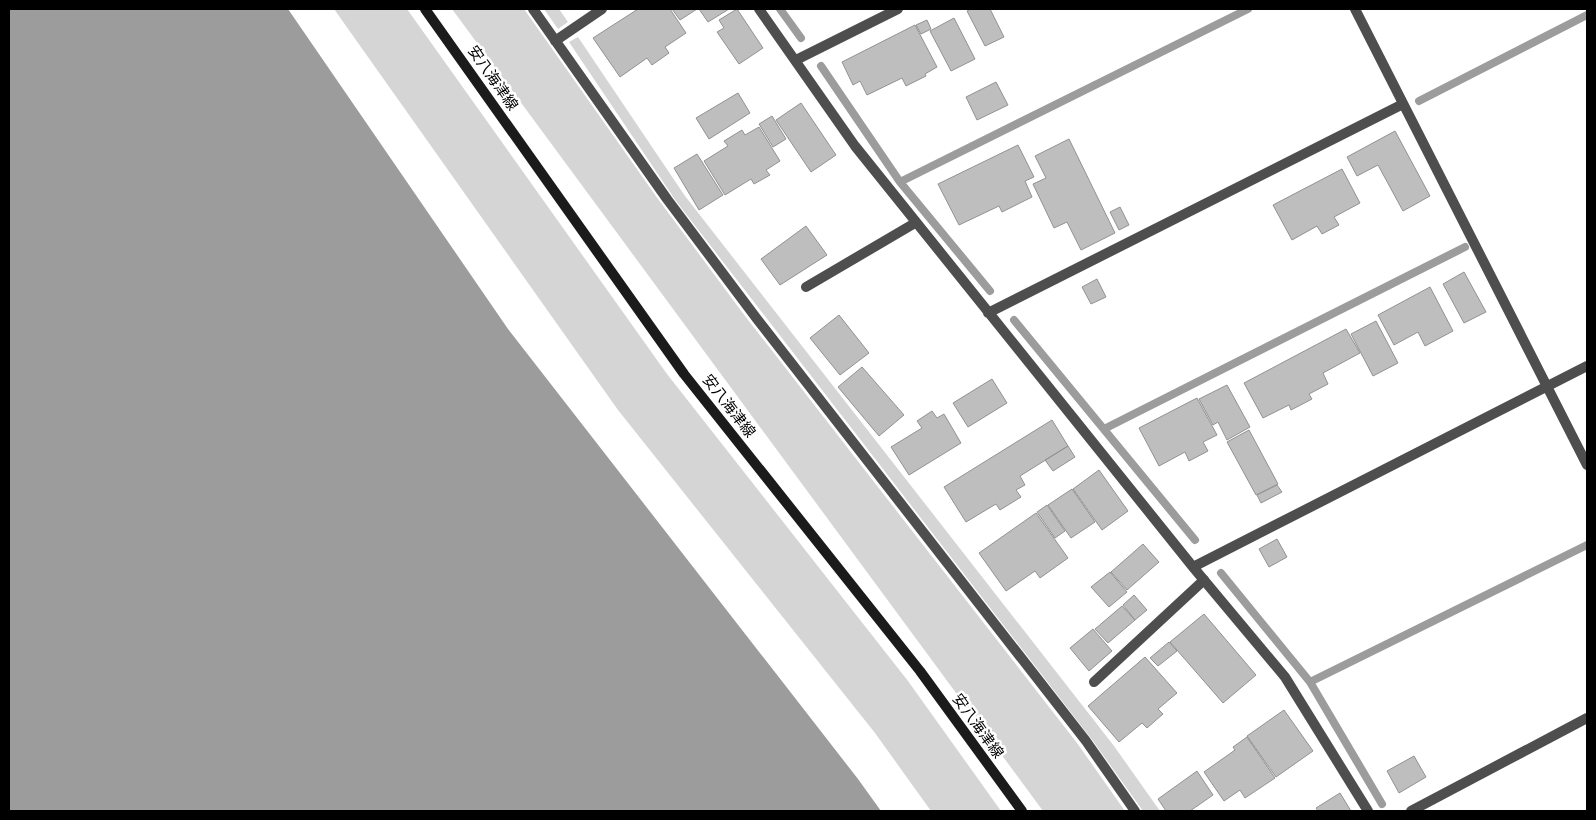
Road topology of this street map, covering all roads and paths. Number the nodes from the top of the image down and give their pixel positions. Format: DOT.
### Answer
graph roads {
  1 [pos="426,9"];
  2 [pos="533,9"];
  3 [pos="602,9"];
  4 [pos="759,9"];
  5 [pos="898,9"];
  6 [pos="1355,9"];
  7 [pos="555,40"];
  8 [pos="796,60"];
  9 [pos="1403,104"];
  10 [pos="915,223"];
  11 [pos="806,287"];
  12 [pos="988,313"];
  13 [pos="1587,366"];
  14 [pos="1547,386"];
  15 [pos="1587,465"];
  16 [pos="1193,567"];
  17 [pos="1204,580"];
  18 [pos="1094,682"];
  19 [pos="1587,718"];
  20 [pos="1022,811"];
  21 [pos="1135,811"];
  22 [pos="1368,811"];
  23 [pos="1411,811"];
  1 -- 20 [label="main road, 安八海津線"];
  2 -- 7 [label="street"];
  3 -- 7 [label="street"];
  4 -- 8 [label="street"];
  5 -- 8 [label="street"];
  6 -- 9 [label="street"];
  7 -- 21 [label="street"];
  8 -- 10 [label="street"];
  9 -- 12 [label="street"];
  9 -- 14 [label="street"];
  10 -- 11 [label="street"];
  10 -- 12 [label="street"];
  12 -- 16 [label="street"];
  13 -- 14 [label="street"];
  14 -- 15 [label="street"];
  14 -- 16 [label="street"];
  16 -- 17 [label="street"];
  17 -- 18 [label="street"];
  17 -- 22 [label="street"];
  19 -- 23 [label="street"];
}
